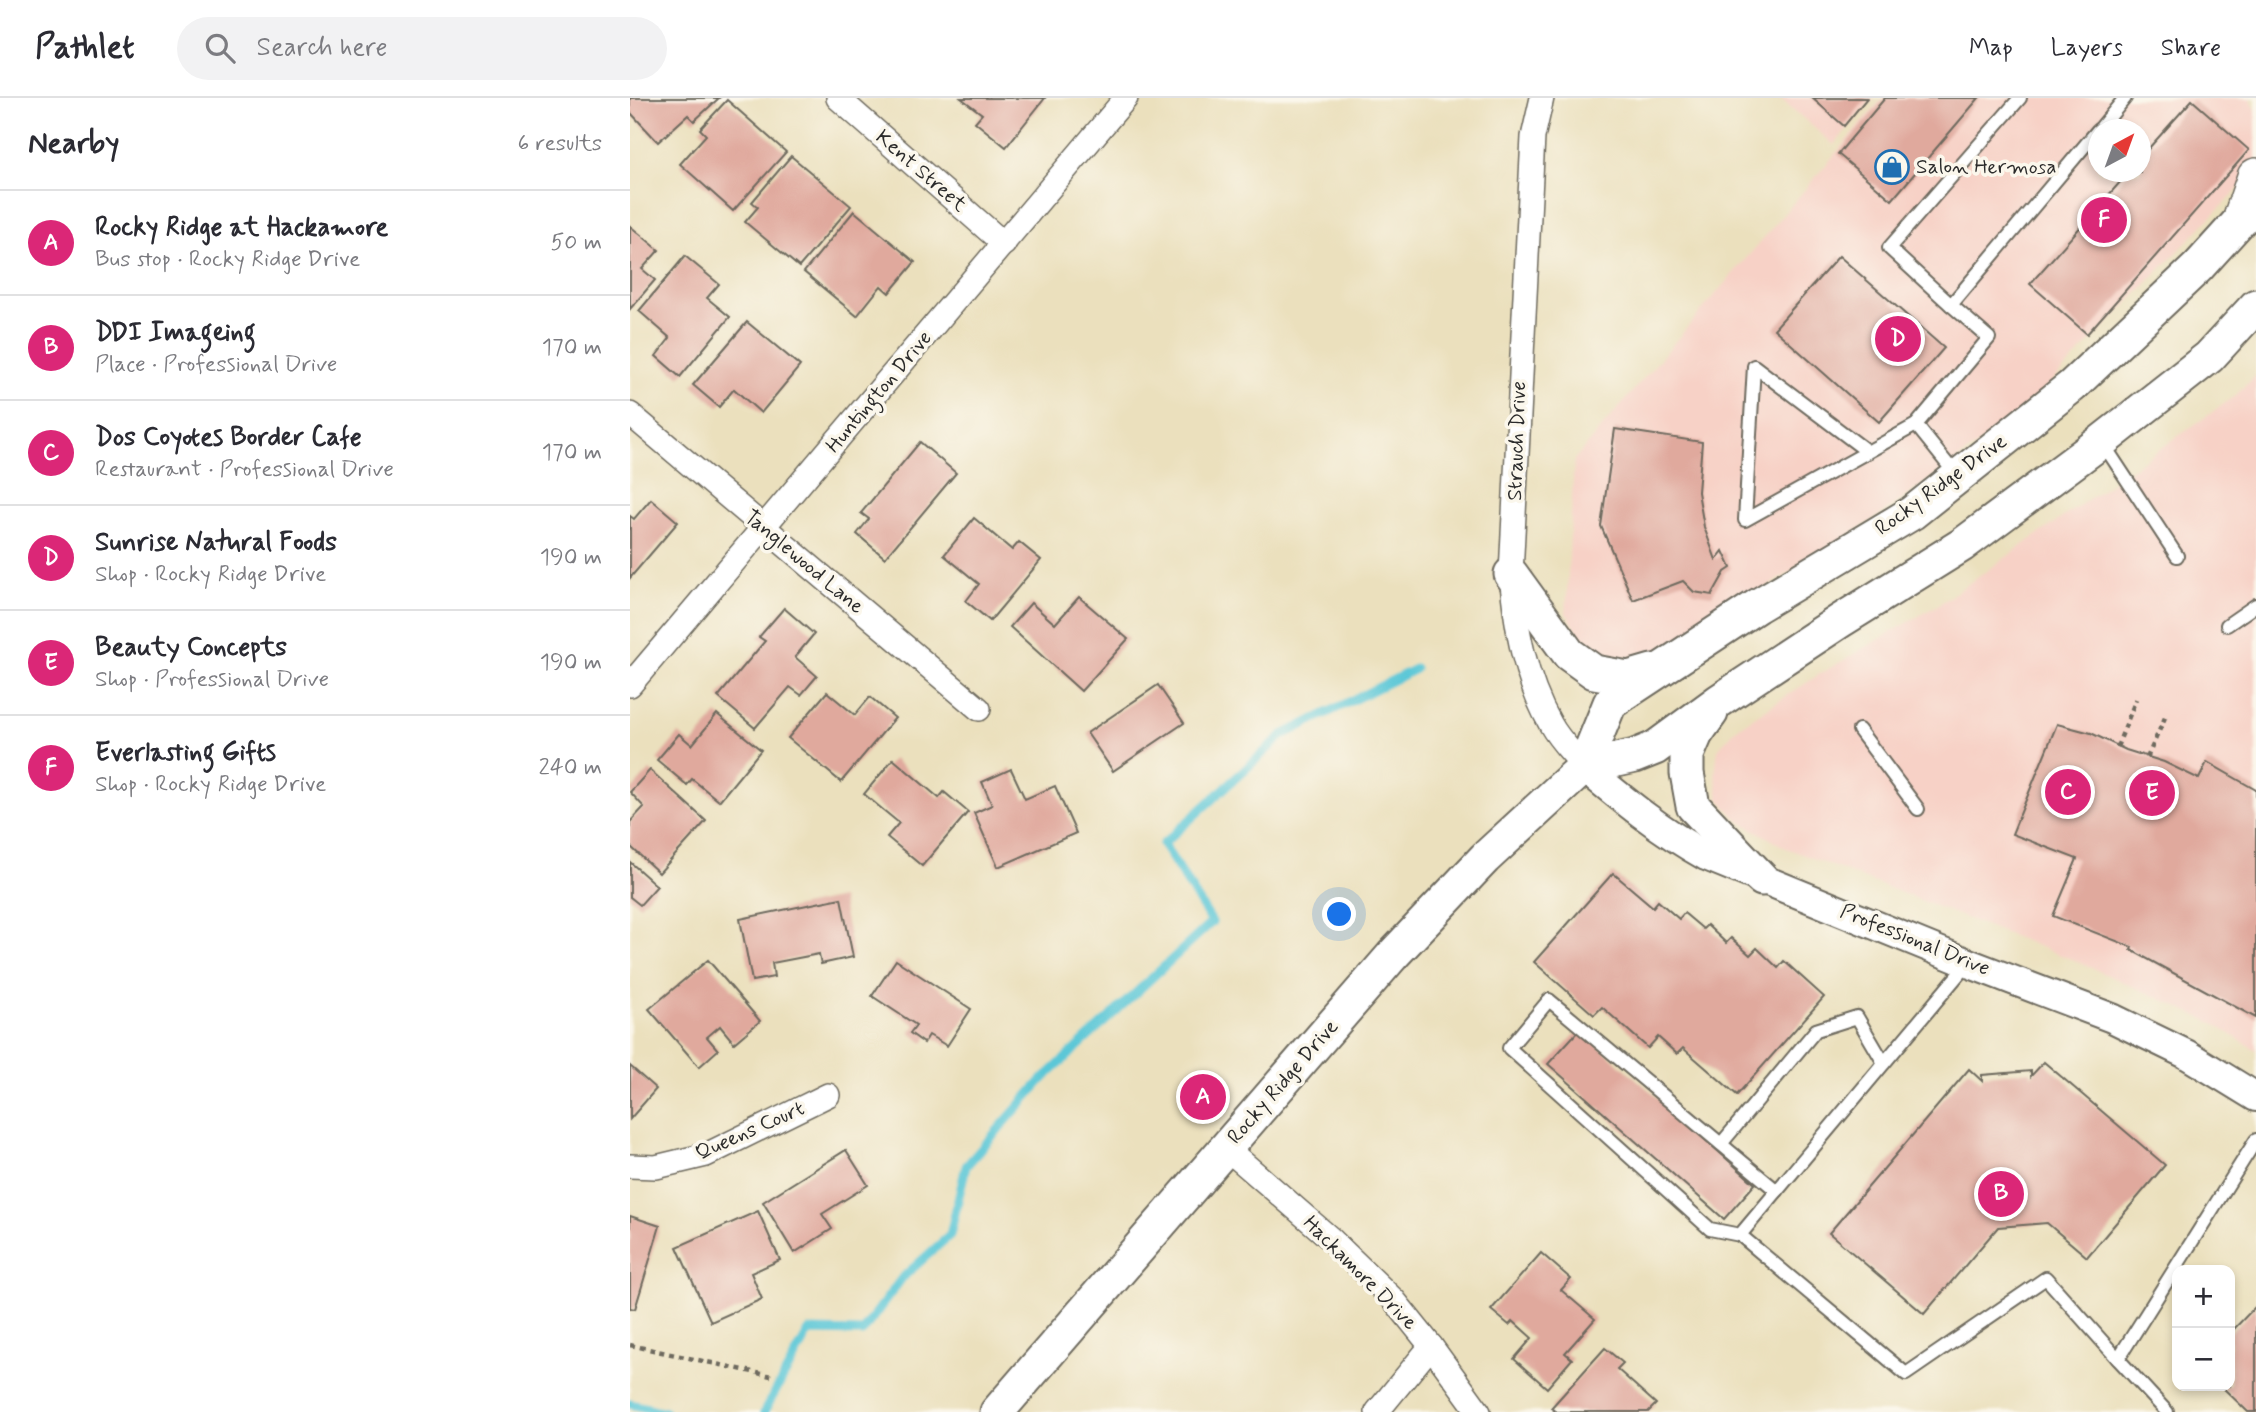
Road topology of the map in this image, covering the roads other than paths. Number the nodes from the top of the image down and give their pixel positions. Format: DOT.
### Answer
graph roads {
  1 [pos="838,98"];
  2 [pos="1126,98"];
  3 [pos="1542,98"];
  4 [pos="2020,98"];
  5 [pos="2125,98"];
  6 [pos="2108,119"];
  7 [pos="2088,143"];
  8 [pos="2256,177"];
  9 [pos="2250,209"];
  10 [pos="1004,244"];
  11 [pos="1951,305"];
  12 [pos="2256,306"];
  13 [pos="630,414"];
  14 [pos="1916,425"];
  15 [pos="2102,441"];
  16 [pos="1868,452"];
  17 [pos="1958,476"];
  18 [pos="764,528"];
  19 [pos="2177,556"];
  20 [pos="1511,574"];
  21 [pos="2256,605"];
  22 [pos="2227,625"];
  23 [pos="1664,667"];
  24 [pos="630,685"];
  25 [pos="1719,701"];
  26 [pos="979,709"];
  27 [pos="1859,730"];
  28 [pos="1584,767"];
  29 [pos="1918,808"];
  30 [pos="1762,879"];
  31 [pos="1968,963"];
  32 [pos="1884,1063"];
  33 [pos="828,1095"];
  34 [pos="2256,1097"];
  35 [pos="2256,1140"];
  36 [pos="1721,1144"];
  37 [pos="1226,1148"];
  38 [pos="630,1166"];
  39 [pos="1777,1191"];
  40 [pos="1740,1235"];
  41 [pos="1431,1346"];
  42 [pos="2118,1359"];
  43 [pos="996,1412"];
  44 [pos="1377,1412"];
  45 [pos="1479,1412"];
  46 [pos="2166,1412"];
  1 -- 10 [label="street, Kent Street"];
  2 -- 10 [label="street, Huntington Drive"];
  3 -- 20 [label="street, Strauch Drive"];
  4 -- 11 [label="lane"];
  5 -- 6 [label="lane"];
  7 -- 11 [label="lane"];
  8 -- 9 [label="main road"];
  9 -- 17 [label="main road, Rocky Ridge Drive"];
  10 -- 18 [label="street, Huntington Drive"];
  11 -- 14 [label="lane"];
  12 -- 15 [label="main road"];
  13 -- 18 [label="street, Tanglewood Lane"];
  14 -- 16 [label="lane"];
  14 -- 17 [label="lane"];
  15 -- 19 [label="lane"];
  15 -- 25 [label="main road"];
  16 -- 16 [label="lane"];
  17 -- 23 [label="main road, Rocky Ridge Drive"];
  18 -- 24 [label="street, Huntington Drive"];
  18 -- 26 [label="street, Tanglewood Lane"];
  20 -- 23 [label="main road"];
  20 -- 28 [label="street, Strauch Drive"];
  21 -- 22 [label="lane"];
  23 -- 28 [label="main road, Rocky Ridge Drive"];
  25 -- 28 [label="main road"];
  25 -- 30 [label="main road"];
  27 -- 29 [label="lane"];
  28 -- 30 [label="street, Professional Drive"];
  28 -- 37 [label="main road, Rocky Ridge Drive"];
  30 -- 31 [label="street, Professional Drive"];
  31 -- 32 [label="lane"];
  31 -- 34 [label="street, Professional Drive"];
  32 -- 36 [label="lane"];
  32 -- 39 [label="lane"];
  33 -- 38 [label="street, Queens Court"];
  35 -- 42 [label="lane"];
  36 -- 39 [label="lane"];
  36 -- 40 [label="lane"];
  37 -- 41 [label="street, Hackamore Drive"];
  37 -- 43 [label="main road, Rocky Ridge Drive"];
  39 -- 40 [label="lane"];
  40 -- 42 [label="lane"];
  41 -- 44 [label="street"];
  41 -- 45 [label="street, Hackamore Drive"];
  42 -- 46 [label="lane"];
}
